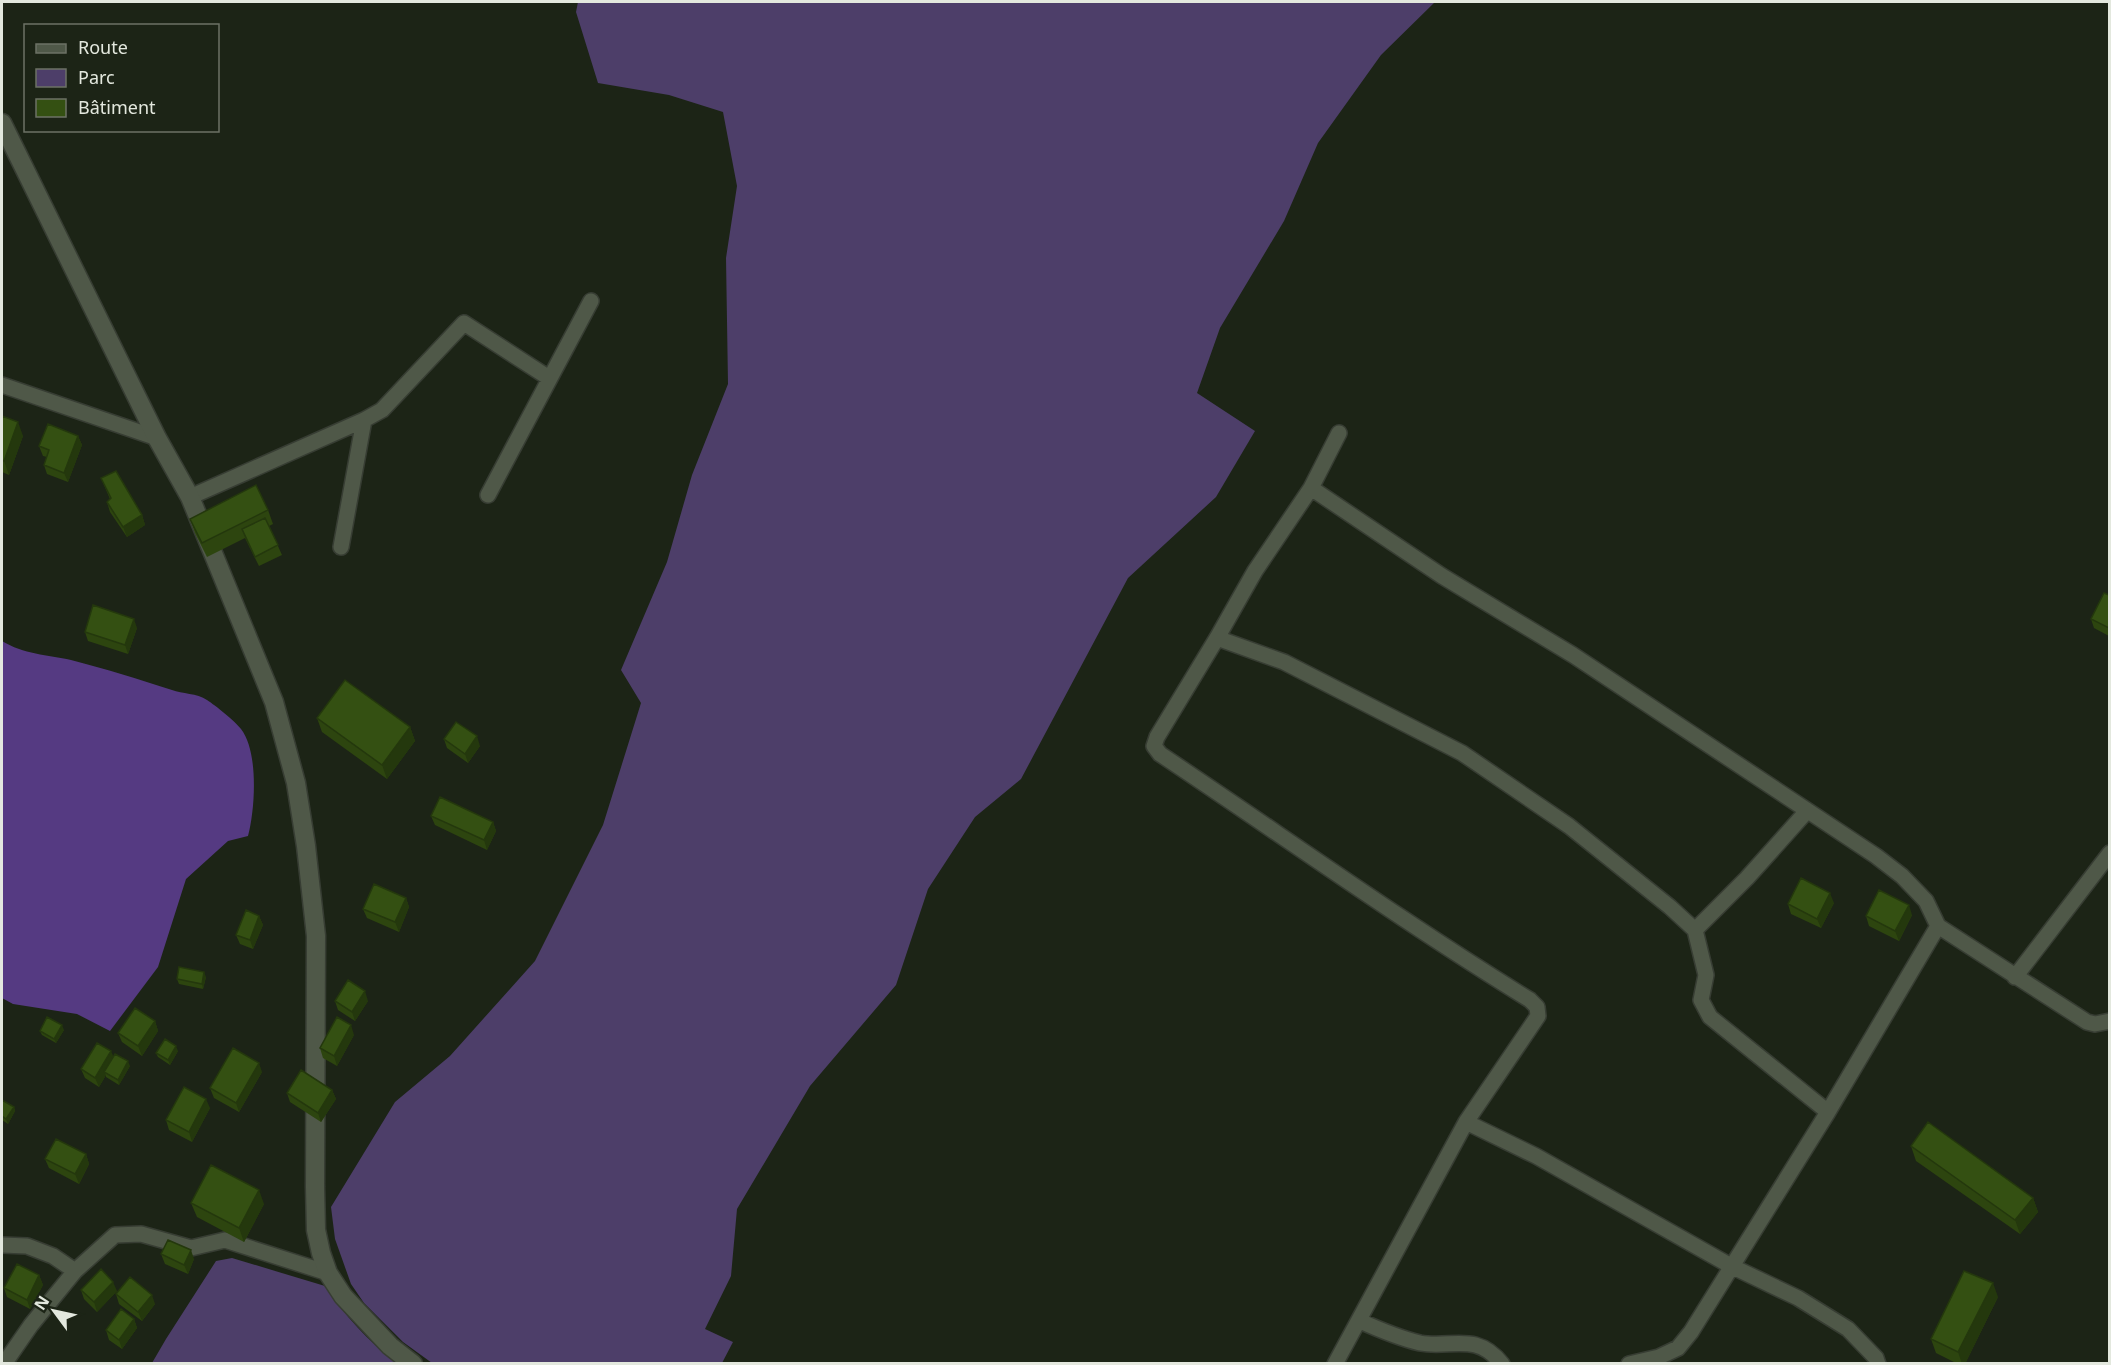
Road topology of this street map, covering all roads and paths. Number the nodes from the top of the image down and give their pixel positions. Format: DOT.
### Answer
graph roads {
  1 [pos="2,123"];
  2 [pos="591,301"];
  3 [pos="549,378"];
  4 [pos="2,385"];
  5 [pos="364,420"];
  6 [pos="1339,433"];
  7 [pos="157,438"];
  8 [pos="1311,488"];
  9 [pos="488,495"];
  10 [pos="190,497"];
  11 [pos="342,547"];
  12 [pos="1217,638"];
  13 [pos="1807,811"];
  14 [pos="2109,853"];
  15 [pos="1938,927"];
  16 [pos="1695,930"];
  17 [pos="2015,977"];
  18 [pos="2109,1021"];
  19 [pos="1828,1112"];
  20 [pos="1466,1122"];
  21 [pos="2,1245"];
  22 [pos="1731,1266"];
  23 [pos="75,1271"];
  24 [pos="328,1273"];
  25 [pos="1360,1321"];
  26 [pos="4,1364"];
  27 [pos="413,1364"];
  28 [pos="1335,1364"];
  29 [pos="1502,1364"];
  30 [pos="1629,1364"];
  31 [pos="1878,1364"];
  1 -- 7 [label="street"];
  2 -- 3 [label="street"];
  3 -- 5 [label="street"];
  3 -- 9 [label="street"];
  4 -- 7 [label="street"];
  5 -- 10 [label="street"];
  5 -- 11 [label="street"];
  6 -- 8 [label="street"];
  7 -- 10 [label="street"];
  8 -- 12 [label="street"];
  8 -- 13 [label="street"];
  10 -- 24 [label="street"];
  12 -- 16 [label="street"];
  12 -- 20 [label="street"];
  13 -- 15 [label="street"];
  13 -- 16 [label="street"];
  14 -- 17 [label="street"];
  15 -- 17 [label="street"];
  15 -- 19 [label="street"];
  16 -- 19 [label="street"];
  17 -- 18 [label="street"];
  19 -- 22 [label="street"];
  20 -- 22 [label="street"];
  20 -- 25 [label="street"];
  21 -- 23 [label="street"];
  22 -- 30 [label="street"];
  22 -- 31 [label="street"];
  23 -- 24 [label="street"];
  23 -- 26 [label="street"];
  24 -- 27 [label="street"];
  25 -- 28 [label="street"];
  25 -- 29 [label="street"];
}
